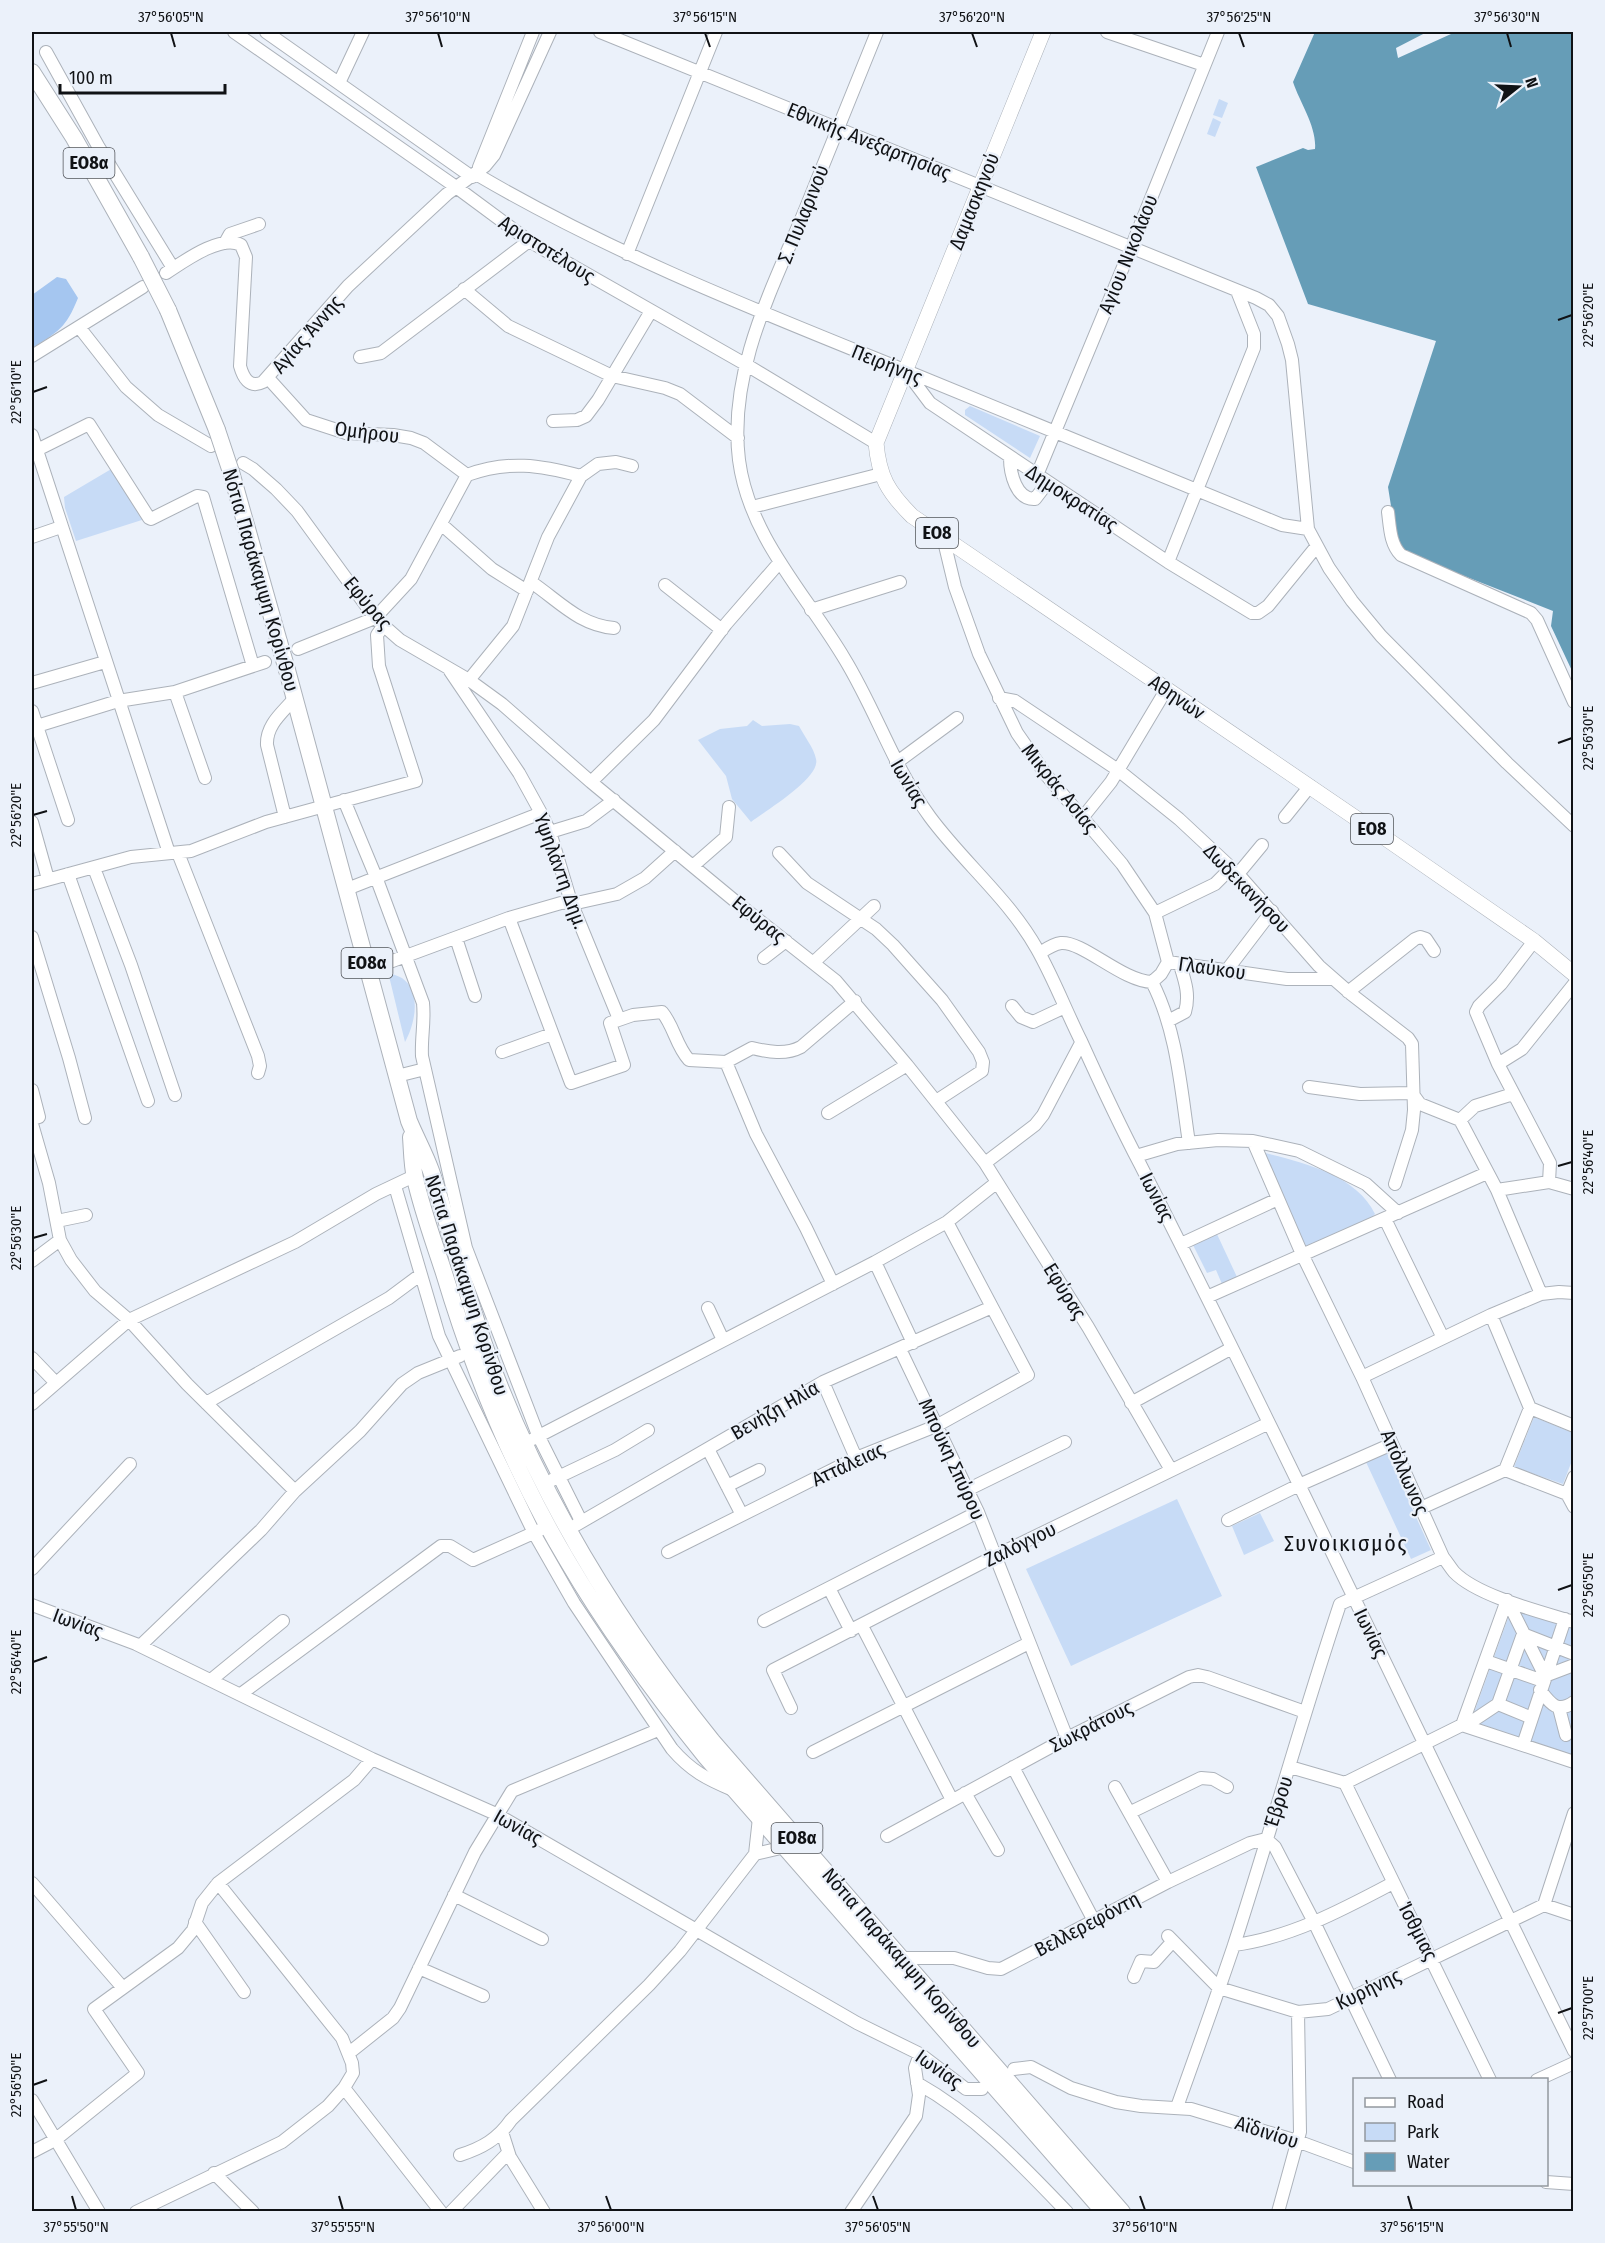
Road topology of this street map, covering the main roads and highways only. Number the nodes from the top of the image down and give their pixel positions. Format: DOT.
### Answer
graph roads {
  1 [pos="1043,32"];
  2 [pos="32,72"];
  3 [pos="876,443"];
  4 [pos="1574,974"];
  5 [pos="409,1121"];
  6 [pos="518,1448"];
  7 [pos="1104,2211"];
  8 [pos="1122,2211"];
  1 -- 3 [label="main road, Δαμασκηνού"];
  2 -- 5 [label="highway, Νότια Παράκαμψη Κορίνθου / ΕΟ8α, bridge"];
  3 -- 4 [label="main road, Αθηνών / ΕΟ8"];
  5 -- 6 [label="highway, Νότια Παράκαμψη Κορίνθου / ΕΟ8α"];
  5 -- 6 [label="highway, Νότια Παράκαμψη Κορίνθου / ΕΟ8α"];
  6 -- 7 [label="highway, Νότια Παράκαμψη Κορίνθου / ΕΟ8α"];
  6 -- 8 [label="highway, Νότια Παράκαμψη Κορίνθου / ΕΟ8α"];
}
